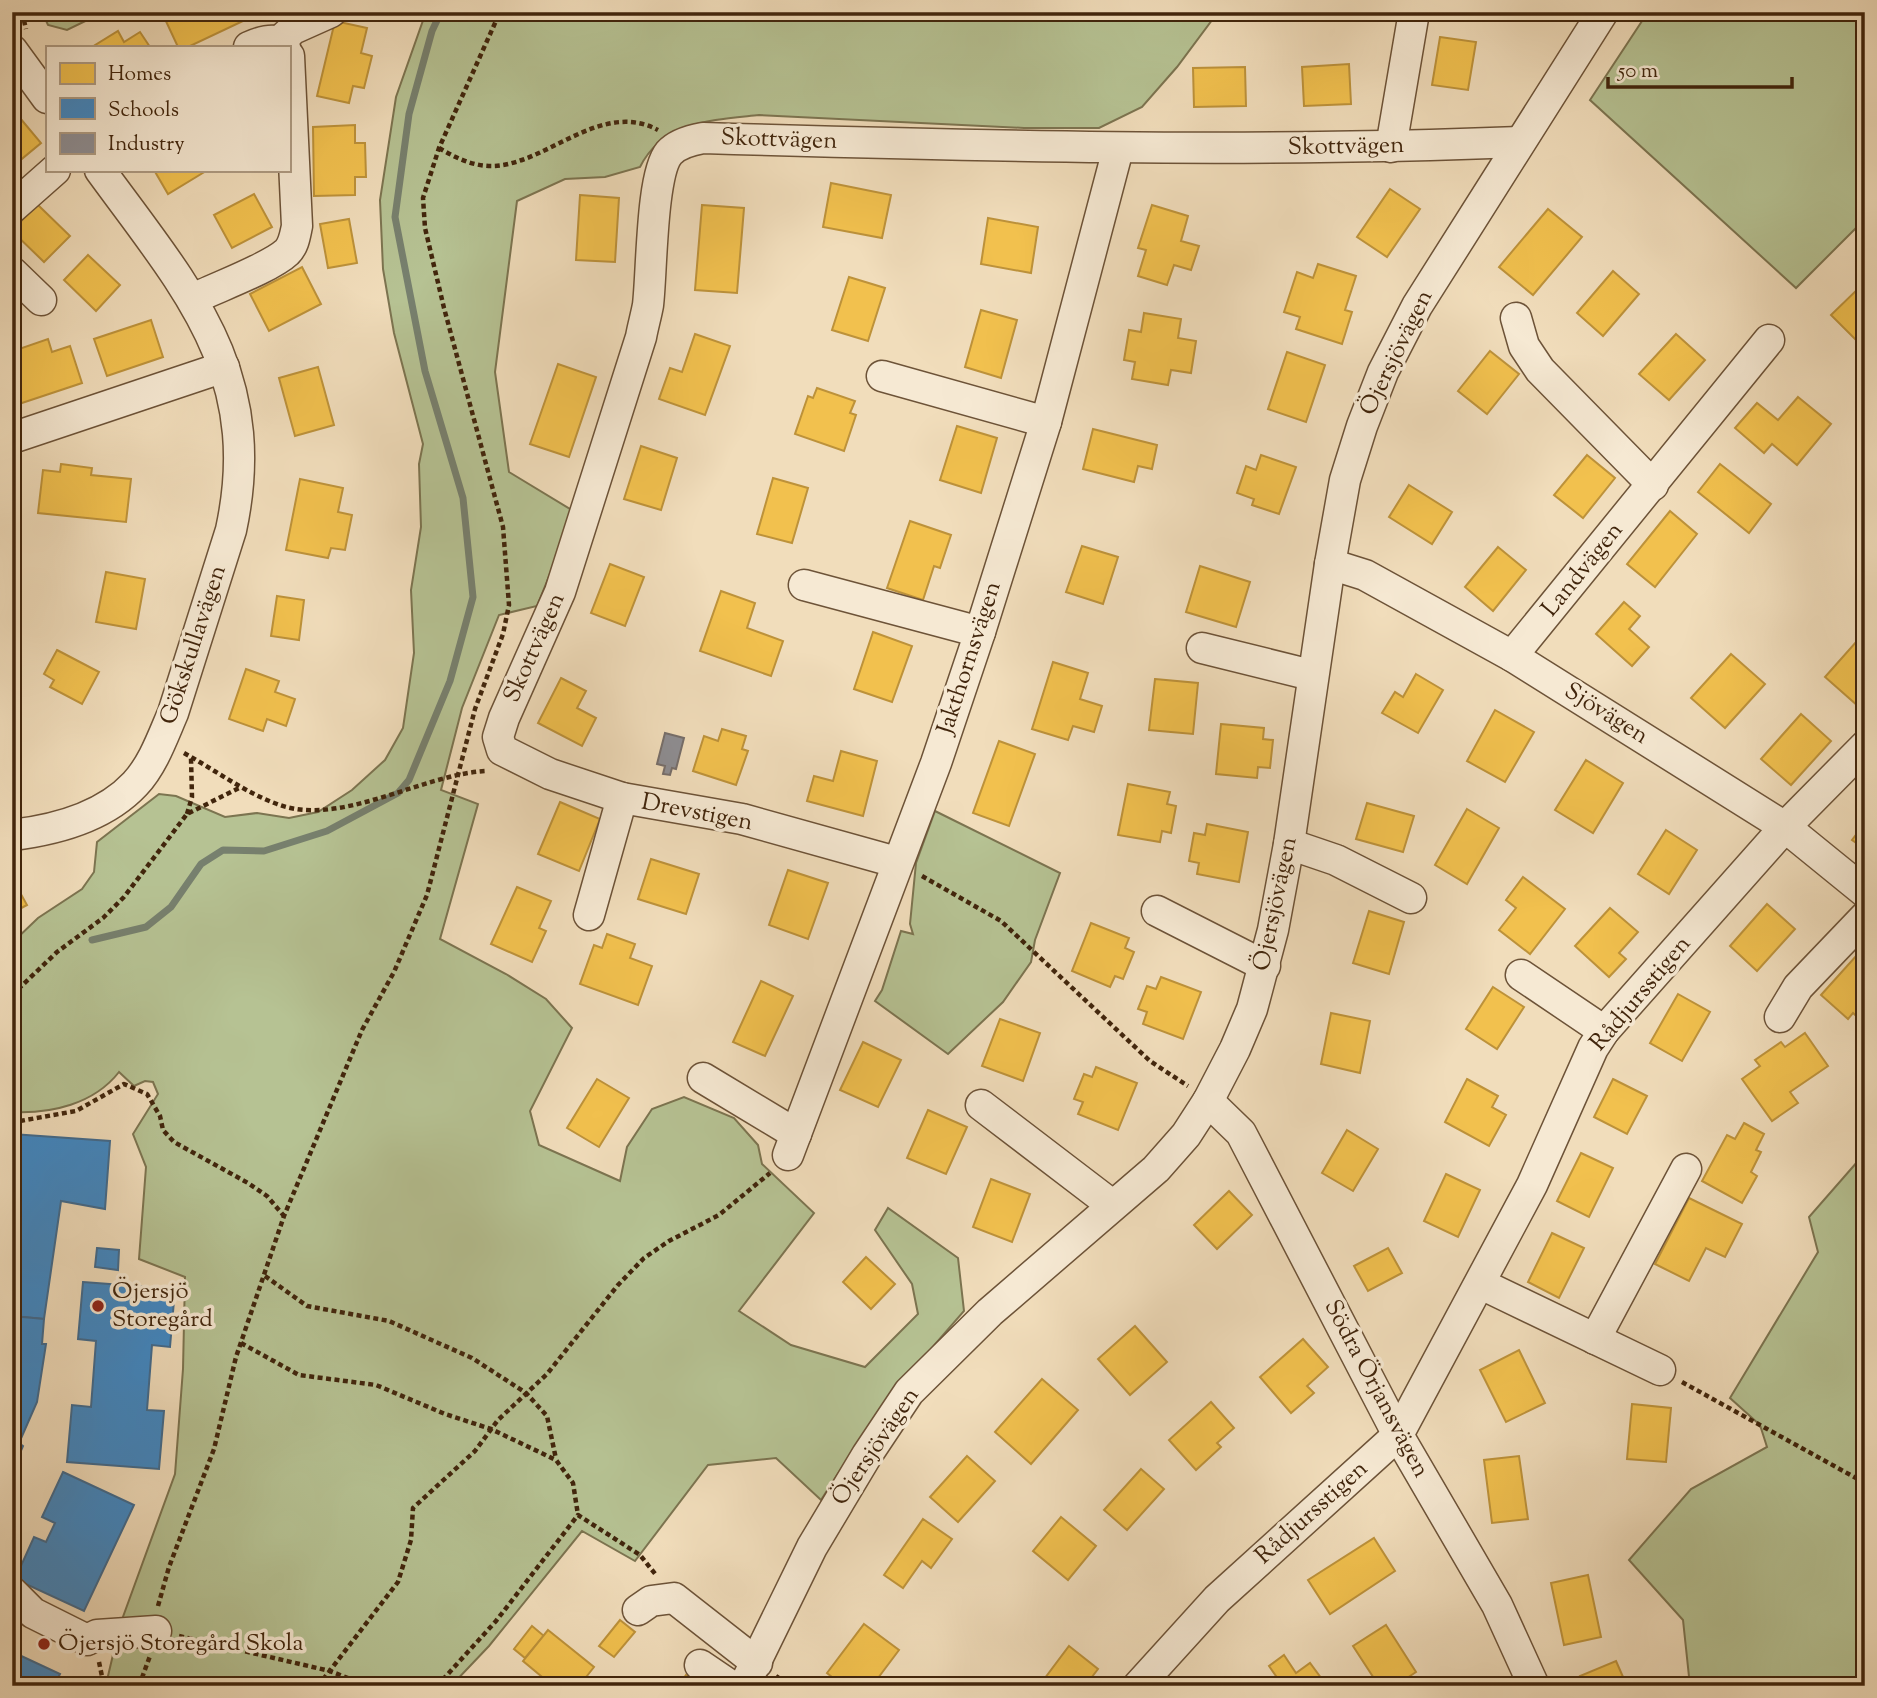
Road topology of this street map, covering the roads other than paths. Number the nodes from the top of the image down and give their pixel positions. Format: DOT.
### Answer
graph roads {
  1 [pos="331,12"];
  2 [pos="1415,12"];
  3 [pos="1603,12"];
  4 [pos="252,46"];
  5 [pos="279,46"];
  6 [pos="285,46"];
  7 [pos="12,50"];
  8 [pos="46,97"];
  9 [pos="290,130"];
  10 [pos="1520,142"];
  11 [pos="1391,147"];
  12 [pos="1118,149"];
  13 [pos="53,172"];
  14 [pos="101,172"];
  15 [pos="12,208"];
  16 [pos="12,272"];
  17 [pos="194,299"];
  18 [pos="41,300"];
  19 [pos="1516,318"];
  20 [pos="1769,340"];
  21 [pos="224,367"];
  22 [pos="882,376"];
  23 [pos="1046,422"];
  24 [pos="12,438"];
  25 [pos="1653,485"];
  26 [pos="1330,564"];
  27 [pos="804,585"];
  28 [pos="980,632"];
  29 [pos="1202,648"];
  30 [pos="1513,656"];
  31 [pos="1313,671"];
  32 [pos="1865,747"];
  33 [pos="497,760"];
  34 [pos="622,798"];
  35 [pos="1785,827"];
  36 [pos="12,835"];
  37 [pos="1289,844"];
  38 [pos="896,862"];
  39 [pos="1865,892"];
  40 [pos="1410,898"];
  41 [pos="1157,911"];
  42 [pos="589,915"];
  43 [pos="1865,917"];
  44 [pos="1265,966"];
  45 [pos="1521,975"];
  46 [pos="1780,1017"];
  47 [pos="1604,1031"];
  48 [pos="703,1078"];
  49 [pos="1208,1101"];
  50 [pos="981,1105"];
  51 [pos="1686,1169"];
  52 [pos="1112,1205"];
  53 [pos="1481,1284"];
  54 [pos="1595,1339"];
  55 [pos="1660,1370"];
  56 [pos="1398,1434"];
  57 [pos="12,1592"];
  58 [pos="638,1610"];
  59 [pos="156,1631"];
  60 [pos="700,1665"];
  61 [pos="750,1674"];
  62 [pos="731,1686"];
  63 [pos="1138,1686"];
  64 [pos="1534,1686"];
  1 -- 6 [label="street"];
  2 -- 11 [label="street"];
  3 -- 10 [label="street, Öjersjövägen"];
  4 -- 5 [label="street"];
  7 -- 8 [label="street"];
  9 -- 17 [label="street"];
  10 -- 11 [label="street, Skottvägen"];
  10 -- 26 [label="street, Öjersjövägen"];
  11 -- 12 [label="street, Skottvägen"];
  12 -- 23 [label="street, Jakthornsvägen"];
  12 -- 33 [label="street, Skottvägen"];
  13 -- 15 [label="street"];
  14 -- 17 [label="street, Gökskullavägen"];
  16 -- 18 [label="street"];
  17 -- 21 [label="street, Gökskullavägen"];
  19 -- 25 [label="street"];
  20 -- 25 [label="street, Landvägen"];
  21 -- 24 [label="street"];
  21 -- 36 [label="street, Gökskullavägen"];
  22 -- 23 [label="street"];
  23 -- 28 [label="street, Jakthornsvägen"];
  25 -- 30 [label="street, Landvägen"];
  26 -- 30 [label="street, Sjövägen"];
  26 -- 31 [label="street, Öjersjövägen"];
  27 -- 28 [label="street"];
  28 -- 38 [label="street, Jakthornsvägen"];
  29 -- 31 [label="street"];
  30 -- 35 [label="street, Sjövägen"];
  31 -- 37 [label="street, Öjersjövägen"];
  32 -- 35 [label="street, Rådjursstigen"];
  33 -- 34 [label="street, Drevstigen"];
  34 -- 38 [label="street, Drevstigen"];
  34 -- 42 [label="street"];
  35 -- 39 [label="street, Sjövägen"];
  35 -- 47 [label="street, Rådjursstigen"];
  37 -- 40 [label="street"];
  37 -- 44 [label="street, Öjersjövägen"];
  38 -- 48 [label="street, Jakthornsvägen"];
  41 -- 44 [label="street"];
  43 -- 46 [label="street"];
  44 -- 49 [label="street, Öjersjövägen"];
  45 -- 47 [label="street"];
  47 -- 53 [label="street, Rådjursstigen"];
  49 -- 52 [label="street, Öjersjövägen"];
  49 -- 56 [label="street, Södra Örjansvägen"];
  50 -- 52 [label="street"];
  51 -- 54 [label="street"];
  52 -- 61 [label="street, Öjersjövägen"];
  53 -- 54 [label="street"];
  53 -- 56 [label="street, Rådjursstigen"];
  54 -- 55 [label="street"];
  56 -- 63 [label="street, Rådjursstigen"];
  56 -- 64 [label="street, Södra Örjansvägen"];
  57 -- 59 [label="street"];
  58 -- 61 [label="street"];
  60 -- 62 [label="street"];
}
